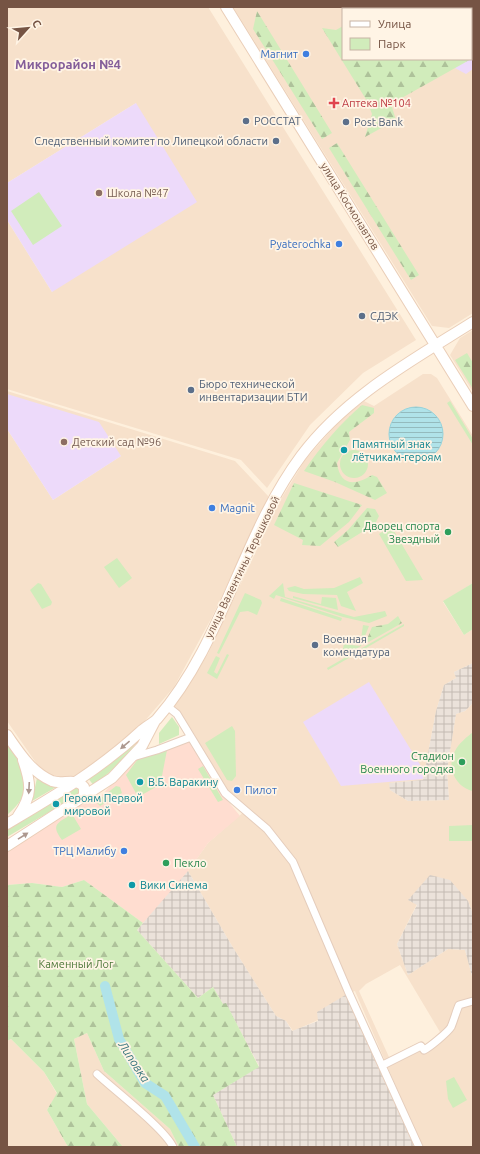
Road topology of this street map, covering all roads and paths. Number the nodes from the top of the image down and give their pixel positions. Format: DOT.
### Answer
graph roads {
  1 [pos="226,7"];
  2 [pos="473,322"];
  3 [pos="436,345"];
  4 [pos="473,406"];
  5 [pos="167,706"];
  6 [pos="155,721"];
  7 [pos="184,725"];
  8 [pos="7,734"];
  9 [pos="191,737"];
  10 [pos="181,741"];
  11 [pos="22,756"];
  12 [pos="132,757"];
  13 [pos="77,782"];
  14 [pos="84,798"];
  15 [pos="16,819"];
  16 [pos="7,824"];
  17 [pos="7,846"];
  18 [pos="473,1001"];
  19 [pos="383,1065"];
  20 [pos="97,1074"];
  21 [pos="173,1147"];
  22 [pos="419,1147"];
  1 -- 3 [label="main road, улица Космонавтов"];
  2 -- 3 [label="main road, улица Валентины Терешковой"];
  3 -- 4 [label="main road, улица Космонавтов"];
  3 -- 5 [label="main road, улица Валентины Терешковой"];
  5 -- 6 [label="main road, улица Валентины Терешковой"];
  5 -- 7 [label="street"];
  6 -- 12 [label="main road, улица Валентины Терешковой"];
  6 -- 13 [label="main road, улица Валентины Терешковой, one-way"];
  7 -- 9 [label="street"];
  7 -- 10 [label="street"];
  8 -- 11 [label="main road"];
  9 -- 10 [label="street"];
  9 -- 19 [label="street"];
  10 -- 12 [label="street"];
  11 -- 13 [label="main road"];
  11 -- 15 [label="main road, one-way"];
  12 -- 14 [label="main road, улица Валентины Терешковой"];
  13 -- 14 [label="main road"];
  13 -- 15 [label="main road, улица Валентины Терешковой"];
  17 -- 14 [label="main road, улица Валентины Терешковой, one-way"];
  15 -- 16 [label="main road, улица Валентины Терешковой"];
  18 -- 19 [label="street"];
  19 -- 22 [label="street"];
  20 -- 21 [label="street"];
}
